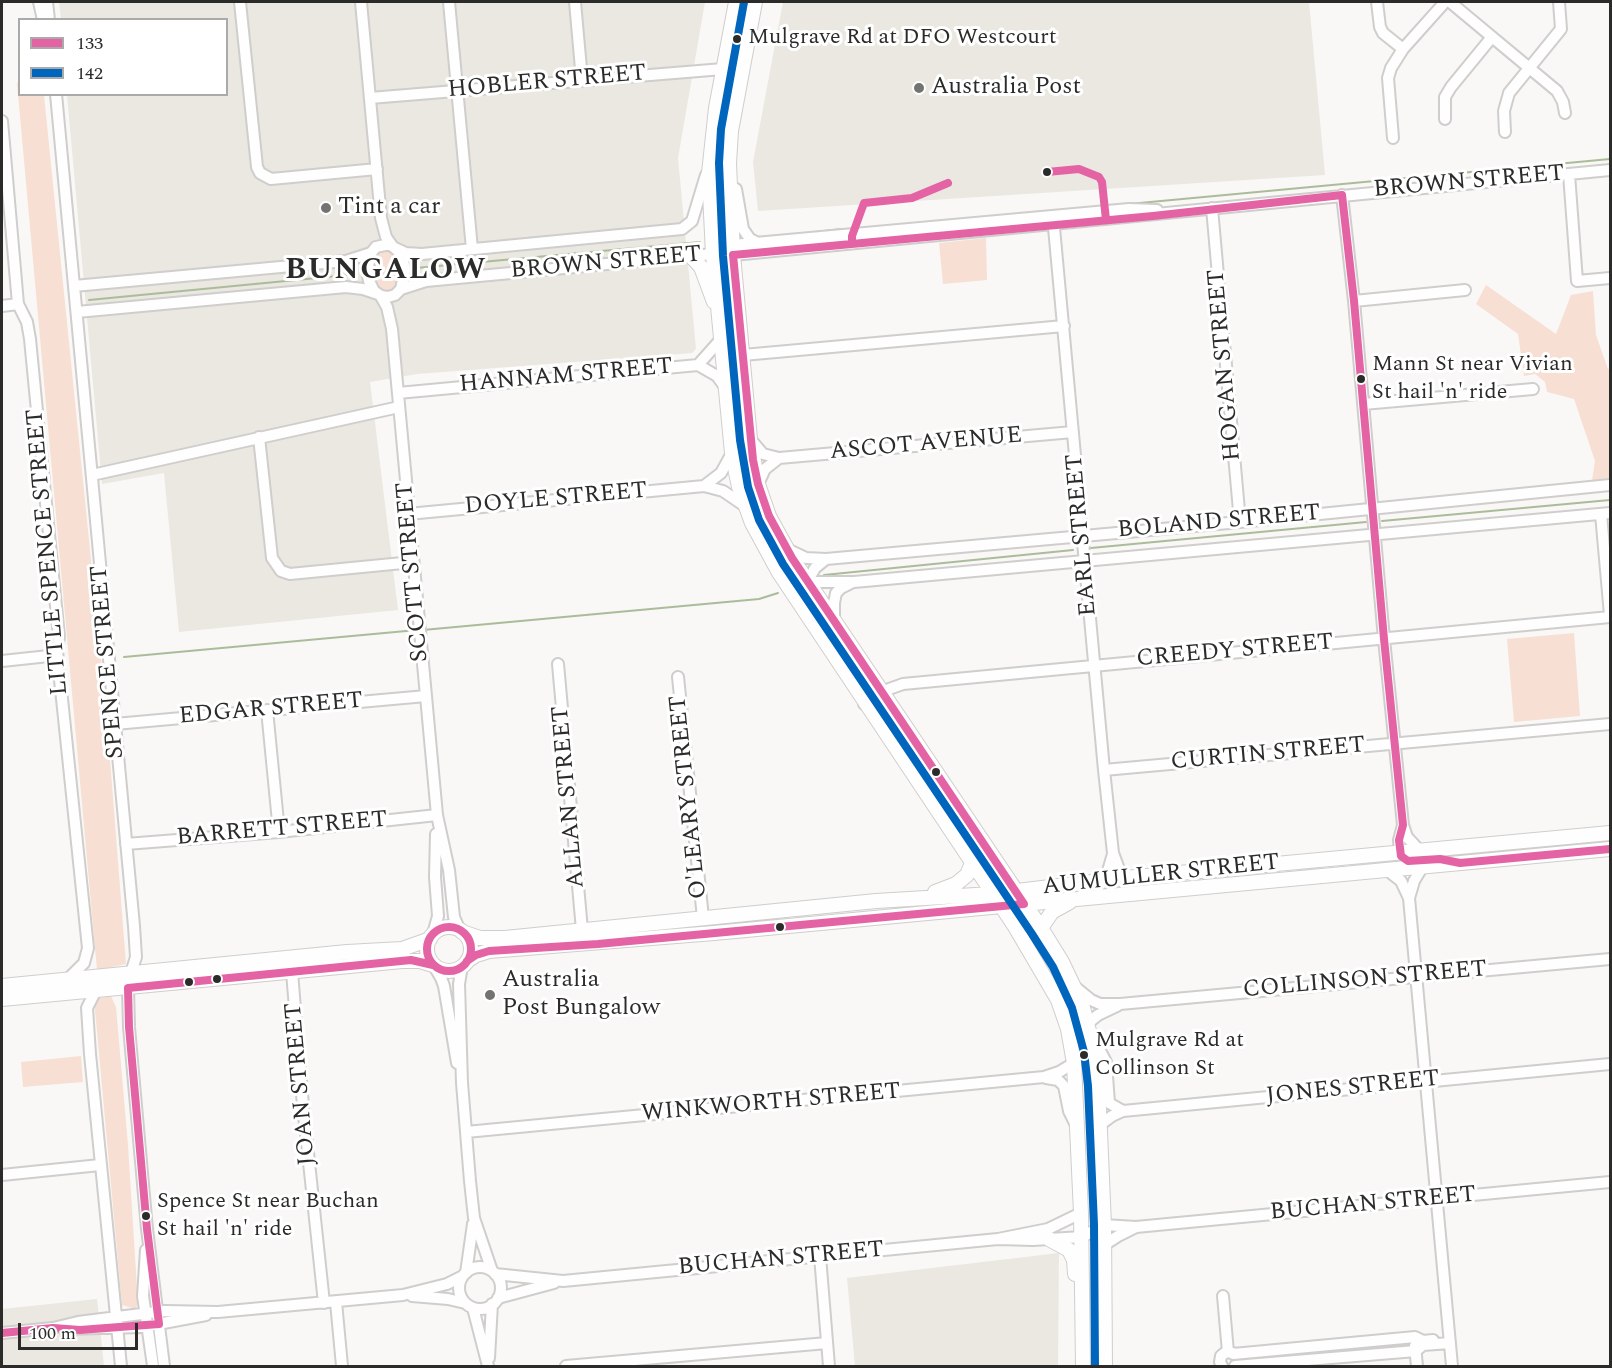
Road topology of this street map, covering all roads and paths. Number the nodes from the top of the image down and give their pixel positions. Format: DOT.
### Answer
graph roads {
  1 [pos="240,2"];
  2 [pos="361,2"];
  3 [pos="449,2"];
  4 [pos="575,2"];
  5 [pos="736,2"];
  6 [pos="755,2"];
  7 [pos="1377,2"];
  8 [pos="1445,2"];
  9 [pos="1450,2"];
  10 [pos="1559,2"];
  11 [pos="1492,37"];
  12 [pos="1403,50"];
  13 [pos="1529,68"];
  14 [pos="723,69"];
  15 [pos="582,80"];
  16 [pos="458,91"];
  17 [pos="56,96"];
  18 [pos="370,98"];
  19 [pos="1565,114"];
  20 [pos="1445,119"];
  21 [pos="2,121"];
  22 [pos="1505,132"];
  23 [pos="1392,138"];
  24 [pos="729,163"];
  25 [pos="709,166"];
  26 [pos="377,169"];
  27 [pos="1611,170"];
  28 [pos="1569,174"];
  29 [pos="1342,195"];
  30 [pos="1212,208"];
  31 [pos="381,218"];
  32 [pos="1054,221"];
  33 [pos="756,242"];
  34 [pos="394,247"];
  35 [pos="472,249"];
  36 [pos="733,250"];
  37 [pos="372,252"];
  38 [pos="422,254"];
  39 [pos="713,254"];
  40 [pos="691,256"];
  41 [pos="346,261"];
  42 [pos="405,269"];
  43 [pos="367,273"];
  44 [pos="1611,278"];
  45 [pos="426,281"];
  46 [pos="74,286"];
  47 [pos="346,287"];
  48 [pos="401,290"];
  49 [pos="1465,290"];
  50 [pos="379,295"];
  51 [pos="1354,301"];
  52 [pos="18,304"];
  53 [pos="2,306"];
  54 [pos="77,312"];
  55 [pos="720,321"];
  56 [pos="1064,326"];
  57 [pos="392,329"];
  58 [pos="722,338"];
  59 [pos="743,355"];
  60 [pos="698,365"];
  61 [pos="1533,389"];
  62 [pos="727,390"];
  63 [pos="398,393"];
  64 [pos="1363,404"];
  65 [pos="399,407"];
  66 [pos="1073,432"];
  67 [pos="259,437"];
  68 [pos="750,439"];
  69 [pos="732,453"];
  70 [pos="779,458"];
  71 [pos="92,474"];
  72 [pos="758,484"];
  73 [pos="1611,485"];
  74 [pos="704,486"];
  75 [pos="745,506"];
  76 [pos="1372,509"];
  77 [pos="1606,513"];
  78 [pos="408,514"];
  79 [pos="1240,522"];
  80 [pos="1375,533"];
  81 [pos="1084,535"];
  82 [pos="786,549"];
  83 [pos="826,559"];
  84 [pos="1086,560"];
  85 [pos="413,562"];
  86 [pos="807,582"];
  87 [pos="854,582"];
  88 [pos="1611,616"];
  89 [pos="834,621"];
  90 [pos="1384,639"];
  91 [pos="57,651"];
  92 [pos="2,661"];
  93 [pos="558,664"];
  94 [pos="1095,665"];
  95 [pos="678,677"];
  96 [pos="882,693"];
  97 [pos="426,696"];
  98 [pos="864,704"];
  99 [pos="267,710"];
  100 [pos="115,724"];
  101 [pos="1611,724"];
  102 [pos="1395,743"];
  103 [pos="1104,770"];
  104 [pos="437,815"];
  105 [pos="1403,825"];
  106 [pos="279,832"];
  107 [pos="1611,832"];
  108 [pos="126,844"];
  109 [pos="1611,849"];
  110 [pos="1419,850"];
  111 [pos="1400,852"];
  112 [pos="1113,853"];
  113 [pos="972,863"];
  114 [pos="1460,863"];
  115 [pos="1423,867"];
  116 [pos="1387,870"];
  117 [pos="1166,874"];
  118 [pos="1125,878"];
  119 [pos="1100,881"];
  120 [pos="1224,885"];
  121 [pos="992,894"];
  122 [pos="1020,898"];
  123 [pos="1080,898"];
  124 [pos="1409,898"];
  125 [pos="907,899"];
  126 [pos="1001,906"];
  127 [pos="803,908"];
  128 [pos="703,918"];
  129 [pos="859,918"];
  130 [pos="1041,928"];
  131 [pos="582,930"];
  132 [pos="461,931"];
  133 [pos="432,937"];
  134 [pos="1611,959"];
  135 [pos="232,963"];
  136 [pos="464,964"];
  137 [pos="434,965"];
  138 [pos="131,972"];
  139 [pos="292,972"];
  140 [pos="275,974"];
  141 [pos="1416,976"];
  142 [pos="2,986"];
  143 [pos="70,986"];
  144 [pos="1075,987"];
  145 [pos="128,988"];
  146 [pos="96,990"];
  147 [pos="2,999"];
  148 [pos="1120,1004"];
  149 [pos="87,1008"];
  150 [pos="1089,1029"];
  151 [pos="1074,1063"];
  152 [pos="1611,1064"];
  153 [pos="1044,1077"];
  154 [pos="1426,1082"];
  155 [pos="462,1083"];
  156 [pos="1123,1111"];
  157 [pos="1100,1125"];
  158 [pos="1077,1126"];
  159 [pos="466,1132"];
  160 [pos="100,1165"];
  161 [pos="2,1175"];
  162 [pos="1611,1182"];
  163 [pos="1438,1199"];
  164 [pos="1081,1213"];
  165 [pos="474,1218"];
  166 [pos="1104,1225"];
  167 [pos="1136,1227"];
  168 [pos="147,1229"];
  169 [pos="1082,1238"];
  170 [pos="998,1239"];
  171 [pos="1049,1239"];
  172 [pos="1104,1245"];
  173 [pos="820,1256"];
  174 [pos="493,1273"];
  175 [pos="464,1274"];
  176 [pos="563,1281"];
  177 [pos="403,1295"];
  178 [pos="1223,1296"];
  179 [pos="495,1301"];
  180 [pos="336,1302"];
  181 [pos="324,1303"];
  182 [pos="469,1305"];
  183 [pos="158,1312"];
  184 [pos="218,1312"];
  185 [pos="146,1314"];
  186 [pos="1083,1320"];
  187 [pos="117,1322"];
  188 [pos="159,1324"];
  189 [pos="147,1326"];
  190 [pos="2,1333"];
  191 [pos="1414,1337"];
  192 [pos="1449,1341"];
  193 [pos="827,1343"];
  194 [pos="1416,1351"];
  195 [pos="1231,1353"];
  196 [pos="488,1364"];
  197 [pos="121,1366"];
  198 [pos="153,1366"];
  199 [pos="164,1366"];
  200 [pos="342,1366"];
  201 [pos="566,1366"];
  202 [pos="829,1366"];
  203 [pos="1083,1366"];
  204 [pos="1105,1366"];
  205 [pos="1222,1366"];
  206 [pos="1235,1366"];
  207 [pos="1417,1366"];
  208 [pos="1452,1366"];
  1 -- 26 [label="street"];
  2 -- 18 [label="street"];
  3 -- 16 [label="street"];
  4 -- 15 [label="street"];
  5 -- 14 [label="main road"];
  6 -- 24 [label="main road"];
  7 -- 12 [label="street"];
  8 -- 12 [label="street"];
  9 -- 11 [label="street"];
  10 -- 13 [label="street"];
  11 -- 13 [label="street"];
  11 -- 20 [label="street"];
  12 -- 23 [label="street"];
  13 -- 19 [label="street"];
  13 -- 22 [label="street"];
  14 -- 15 [label="street, HOBLER STREET"];
  14 -- 25 [label="main road"];
  15 -- 16 [label="street, HOBLER STREET"];
  16 -- 18 [label="street, HOBLER STREET"];
  16 -- 35 [label="street"];
  17 -- 46 [label="street, SPENCE STREET"];
  18 -- 26 [label="street"];
  21 -- 52 [label="street, LITTLE SPENCE STREET"];
  24 -- 33 [label="street"];
  24 -- 36 [label="main road"];
  25 -- 35 [label="street, BROWN STREET"];
  25 -- 39 [label="main road"];
  26 -- 31 [label="street"];
  27 -- 28 [label="street, BROWN STREET"];
  28 -- 29 [label="street, BROWN STREET"];
  28 -- 44 [label="street"];
  29 -- 30 [label="street, BROWN STREET"];
  29 -- 51 [label="street"];
  30 -- 32 [label="street, BROWN STREET"];
  30 -- 79 [label="street, HOGAN STREET"];
  31 -- 34 [label="street"];
  31 -- 37 [label="street"];
  32 -- 33 [label="street, BROWN STREET"];
  32 -- 36 [label="street, BROWN STREET"];
  32 -- 56 [label="street, EARL STREET"];
  33 -- 36 [label="street, BROWN STREET"];
  34 -- 37 [label="street"];
  34 -- 38 [label="street, BROWN STREET"];
  34 -- 42 [label="street"];
  35 -- 38 [label="street, BROWN STREET"];
  36 -- 39 [label="main road, BROWN STREET"];
  36 -- 59 [label="main road"];
  37 -- 41 [label="street"];
  37 -- 43 [label="street"];
  38 -- 42 [label="street"];
  39 -- 40 [label="street, BROWN STREET"];
  39 -- 55 [label="main road"];
  40 -- 45 [label="street, BROWN STREET"];
  40 -- 55 [label="main road"];
  41 -- 43 [label="street"];
  41 -- 46 [label="street"];
  42 -- 45 [label="street"];
  42 -- 48 [label="street"];
  43 -- 47 [label="street"];
  43 -- 50 [label="street"];
  45 -- 48 [label="street, BROWN STREET"];
  46 -- 54 [label="street, SPENCE STREET"];
  47 -- 50 [label="street"];
  47 -- 54 [label="street"];
  48 -- 50 [label="street"];
  48 -- 57 [label="street, SCOTT STREET"];
  49 -- 51 [label="street"];
  50 -- 57 [label="street, SCOTT STREET"];
  51 -- 64 [label="street"];
  52 -- 53 [label="street"];
  52 -- 91 [label="street, LITTLE SPENCE STREET"];
  54 -- 71 [label="street, SPENCE STREET"];
  55 -- 58 [label="main road"];
  56 -- 59 [label="street"];
  56 -- 66 [label="street, EARL STREET"];
  57 -- 63 [label="street, SCOTT STREET"];
  58 -- 60 [label="street, HANNAM STREET"];
  58 -- 62 [label="main road"];
  59 -- 68 [label="main road"];
  60 -- 62 [label="street"];
  60 -- 63 [label="street, HANNAM STREET"];
  61 -- 64 [label="street"];
  62 -- 69 [label="main road"];
  63 -- 65 [label="street, SCOTT STREET"];
  64 -- 76 [label="street"];
  65 -- 67 [label="street"];
  65 -- 78 [label="street, SCOTT STREET"];
  66 -- 70 [label="street, ASCOT AVENUE"];
  66 -- 81 [label="street, EARL STREET"];
  67 -- 71 [label="street"];
  67 -- 85 [label="street"];
  68 -- 70 [label="street"];
  68 -- 72 [label="main road"];
  69 -- 74 [label="street"];
  69 -- 75 [label="main road"];
  70 -- 72 [label="street"];
  71 -- 100 [label="street, SPENCE STREET"];
  72 -- 82 [label="main road"];
  73 -- 76 [label="street, BOLAND STREET"];
  74 -- 75 [label="street, DOYLE STREET"];
  74 -- 78 [label="street, DOYLE STREET"];
  75 -- 98 [label="main road"];
  76 -- 79 [label="street, BOLAND STREET"];
  76 -- 80 [label="street"];
  77 -- 80 [label="street, BOLAND STREET"];
  77 -- 88 [label="street"];
  78 -- 85 [label="street, SCOTT STREET"];
  79 -- 81 [label="street, BOLAND STREET"];
  80 -- 84 [label="street, BOLAND STREET"];
  80 -- 90 [label="street"];
  81 -- 83 [label="street, BOLAND STREET"];
  81 -- 84 [label="street, EARL STREET"];
  82 -- 83 [label="street, BOLAND STREET"];
  82 -- 86 [label="main road"];
  83 -- 86 [label="street"];
  84 -- 87 [label="street, BOLAND STREET"];
  84 -- 94 [label="street, EARL STREET"];
  85 -- 97 [label="street, SCOTT STREET"];
  86 -- 87 [label="street, BOLAND STREET"];
  86 -- 89 [label="main road"];
  87 -- 89 [label="street"];
  88 -- 90 [label="street, CREEDY STREET"];
  89 -- 96 [label="main road"];
  90 -- 94 [label="street, CREEDY STREET"];
  90 -- 102 [label="street"];
  91 -- 92 [label="street"];
  91 -- 143 [label="street, LITTLE SPENCE STREET"];
  93 -- 131 [label="street, ALLAN STREET"];
  94 -- 96 [label="street, CREEDY STREET"];
  94 -- 103 [label="street, EARL STREET"];
  95 -- 128 [label="street, O'LEARY STREET"];
  96 -- 98 [label="street, CREEDY STREET"];
  96 -- 122 [label="main road"];
  97 -- 99 [label="street, EDGAR STREET"];
  97 -- 104 [label="street, SCOTT STREET"];
  98 -- 113 [label="main road"];
  99 -- 100 [label="street, EDGAR STREET"];
  99 -- 106 [label="street"];
  100 -- 108 [label="street, SPENCE STREET"];
  101 -- 102 [label="street, CURTIN STREET"];
  102 -- 103 [label="street, CURTIN STREET"];
  102 -- 105 [label="street"];
  103 -- 112 [label="street, EARL STREET"];
  104 -- 106 [label="street, BARRETT STREET"];
  104 -- 132 [label="street, SCOTT STREET"];
  104 -- 133 [label="street, SCOTT STREET"];
  105 -- 110 [label="street"];
  105 -- 111 [label="street"];
  106 -- 108 [label="street, BARRETT STREET"];
  107 -- 110 [label="main road, AUMULLER STREET"];
  108 -- 138 [label="street, SPENCE STREET"];
  109 -- 114 [label="main road, AUMULLER STREET"];
  110 -- 111 [label="main road, AUMULLER STREET"];
  111 -- 114 [label="main road"];
  111 -- 117 [label="main road, AUMULLER STREET"];
  112 -- 118 [label="street, EARL STREET"];
  112 -- 119 [label="street"];
  113 -- 121 [label="main road"];
  113 -- 125 [label="main road"];
  114 -- 115 [label="main road, AUMULLER STREET"];
  115 -- 116 [label="main road, AUMULLER STREET"];
  115 -- 124 [label="street"];
  116 -- 120 [label="main road, AUMULLER STREET"];
  116 -- 124 [label="street"];
  117 -- 118 [label="main road, AUMULLER STREET"];
  117 -- 120 [label="main road"];
  118 -- 119 [label="main road, AUMULLER STREET"];
  119 -- 122 [label="main road, AUMULLER STREET"];
  120 -- 123 [label="main road, AUMULLER STREET"];
  121 -- 122 [label="main road, AUMULLER STREET"];
  121 -- 125 [label="main road, AUMULLER STREET"];
  121 -- 126 [label="main road"];
  122 -- 123 [label="main road, AUMULLER STREET"];
  122 -- 126 [label="main road, AUMULLER STREET"];
  122 -- 130 [label="main road"];
  123 -- 130 [label="main road"];
  124 -- 141 [label="street"];
  125 -- 127 [label="main road, AUMULLER STREET"];
  126 -- 129 [label="main road, AUMULLER STREET"];
  126 -- 151 [label="main road"];
  127 -- 128 [label="main road, AUMULLER STREET"];
  127 -- 129 [label="main road"];
  128 -- 131 [label="main road, AUMULLER STREET"];
  129 -- 136 [label="main road, AUMULLER STREET"];
  130 -- 144 [label="main road"];
  131 -- 132 [label="main road, AUMULLER STREET"];
  132 -- 133 [label="main road"];
  132 -- 136 [label="main road"];
  133 -- 135 [label="main road"];
  133 -- 137 [label="main road"];
  134 -- 141 [label="street, COLLINSON STREET"];
  135 -- 138 [label="main road"];
  135 -- 140 [label="main road"];
  136 -- 137 [label="main road"];
  136 -- 155 [label="street"];
  137 -- 139 [label="main road"];
  137 -- 155 [label="street"];
  138 -- 143 [label="main road"];
  138 -- 145 [label="main road, SPENCE STREET"];
  139 -- 140 [label="main road"];
  139 -- 181 [label="street, JOAN STREET"];
  140 -- 145 [label="main road"];
  141 -- 148 [label="street, COLLINSON STREET"];
  141 -- 154 [label="street"];
  142 -- 143 [label="main road"];
  143 -- 146 [label="main road"];
  143 -- 147 [label="main road"];
  143 -- 149 [label="street"];
  144 -- 148 [label="street"];
  144 -- 150 [label="main road"];
  145 -- 146 [label="main road"];
  145 -- 168 [label="street, SPENCE STREET"];
  146 -- 149 [label="street"];
  148 -- 150 [label="street"];
  149 -- 160 [label="street"];
  150 -- 156 [label="street"];
  150 -- 157 [label="main road"];
  151 -- 153 [label="street, WINKWORTH STREET"];
  151 -- 158 [label="main road"];
  152 -- 154 [label="street, JONES STREET"];
  153 -- 158 [label="street"];
  153 -- 159 [label="street, WINKWORTH STREET"];
  154 -- 156 [label="street, JONES STREET"];
  154 -- 163 [label="street"];
  155 -- 159 [label="street"];
  156 -- 157 [label="street, JONES STREET"];
  157 -- 166 [label="main road"];
  158 -- 164 [label="main road"];
  159 -- 165 [label="street"];
  160 -- 161 [label="street"];
  160 -- 187 [label="street"];
  162 -- 163 [label="street, BUCHAN STREET"];
  163 -- 167 [label="street, BUCHAN STREET"];
  163 -- 192 [label="street"];
  164 -- 169 [label="main road"];
  164 -- 170 [label="street, BUCHAN STREET"];
  165 -- 174 [label="street"];
  165 -- 175 [label="street"];
  166 -- 167 [label="street, BUCHAN STREET"];
  166 -- 169 [label="street, BUCHAN STREET"];
  166 -- 172 [label="main road"];
  167 -- 172 [label="street, BUCHAN STREET"];
  168 -- 183 [label="street, SPENCE STREET"];
  168 -- 185 [label="street, SPENCE STREET"];
  169 -- 171 [label="street, BUCHAN STREET"];
  169 -- 186 [label="main road"];
  170 -- 171 [label="street, BUCHAN STREET"];
  170 -- 173 [label="street, BUCHAN STREET"];
  171 -- 186 [label="main road"];
  172 -- 204 [label="main road"];
  173 -- 176 [label="street, BUCHAN STREET"];
  173 -- 193 [label="street"];
  174 -- 175 [label="street"];
  174 -- 176 [label="street, BUCHAN STREET"];
  174 -- 179 [label="street"];
  175 -- 177 [label="street"];
  175 -- 182 [label="street"];
  176 -- 179 [label="street, BUCHAN STREET"];
  177 -- 180 [label="street"];
  177 -- 182 [label="street"];
  178 -- 195 [label="street"];
  179 -- 182 [label="street"];
  179 -- 196 [label="street"];
  180 -- 181 [label="street"];
  180 -- 200 [label="street"];
  181 -- 184 [label="street"];
  182 -- 196 [label="street"];
  183 -- 184 [label="street"];
  183 -- 185 [label="street"];
  183 -- 188 [label="street, SPENCE STREET"];
  184 -- 188 [label="street"];
  185 -- 187 [label="street"];
  185 -- 189 [label="street, SPENCE STREET"];
  186 -- 203 [label="main road"];
  187 -- 189 [label="street"];
  187 -- 190 [label="street"];
  187 -- 197 [label="street"];
  188 -- 189 [label="street"];
  188 -- 199 [label="street, SPENCE STREET"];
  189 -- 198 [label="street, SPENCE STREET"];
  191 -- 192 [label="street"];
  191 -- 194 [label="street"];
  191 -- 195 [label="street"];
  192 -- 194 [label="street"];
  192 -- 208 [label="street"];
  193 -- 201 [label="street"];
  193 -- 202 [label="street"];
  194 -- 206 [label="street"];
  194 -- 207 [label="street"];
  195 -- 205 [label="street"];
  195 -- 206 [label="street"];
}
